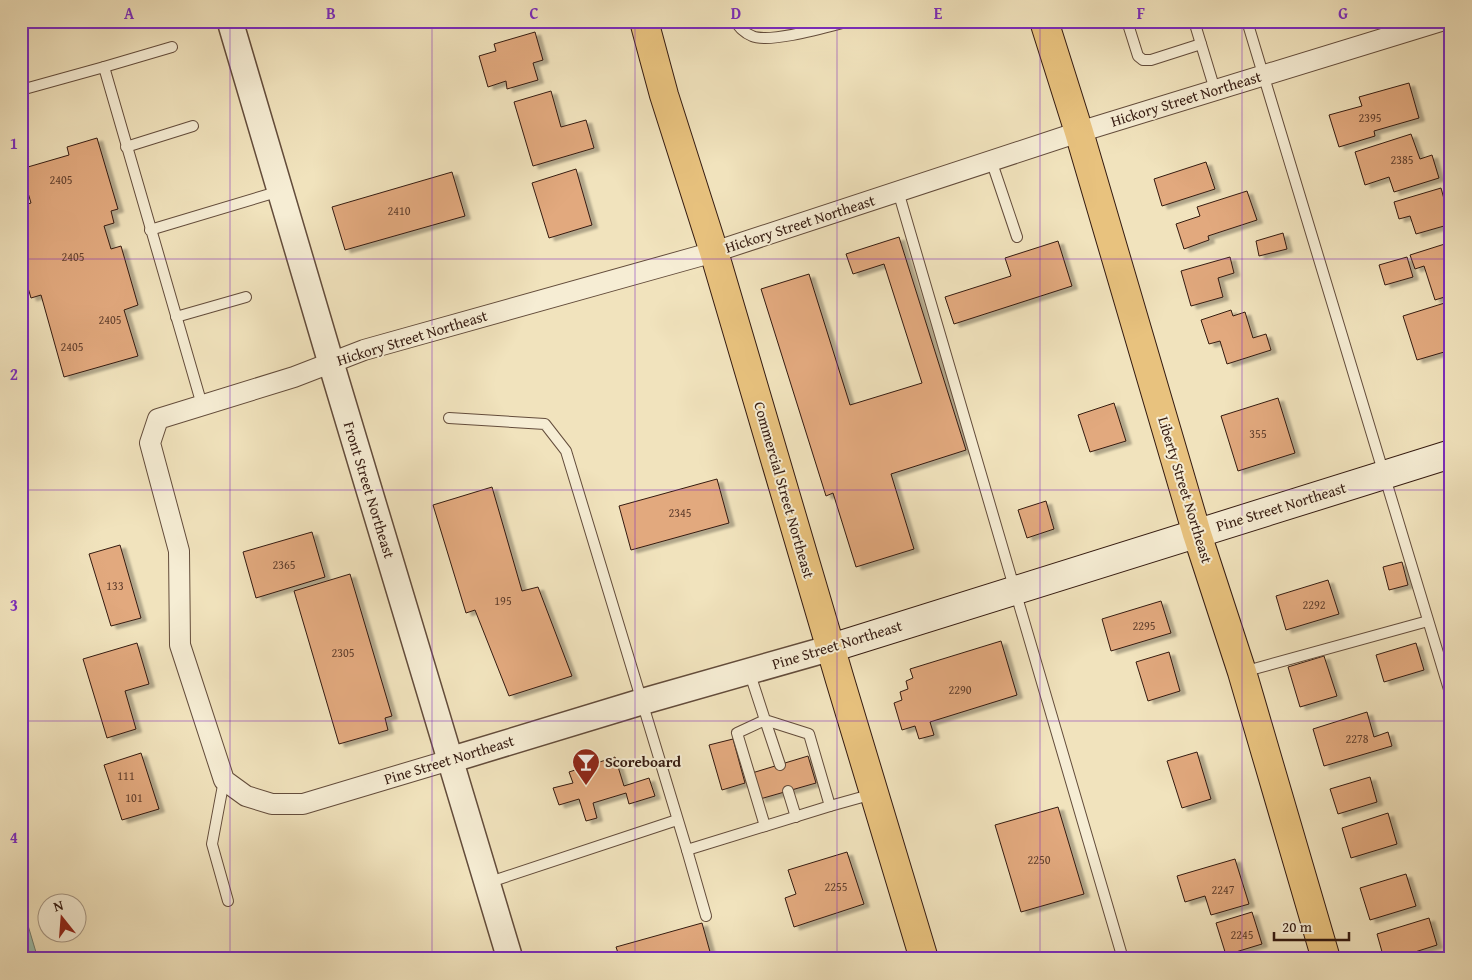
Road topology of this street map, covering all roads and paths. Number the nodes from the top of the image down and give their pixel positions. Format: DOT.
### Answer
graph roads {
  1 [pos="230,21"];
  2 [pos="644,21"];
  3 [pos="735,21"];
  4 [pos="850,21"];
  5 [pos="1044,21"];
  6 [pos="1127,21"];
  7 [pos="1194,21"];
  8 [pos="1248,21"];
  9 [pos="1441,21"];
  10 [pos="1200,44"];
  11 [pos="172,47"];
  12 [pos="104,67"];
  13 [pos="1264,75"];
  14 [pos="21,90"];
  15 [pos="1214,90"];
  16 [pos="193,126"];
  17 [pos="1079,132"];
  18 [pos="126,147"];
  19 [pos="991,160"];
  20 [pos="280,191"];
  21 [pos="898,191"];
  22 [pos="150,230"];
  23 [pos="1016,238"];
  24 [pos="714,252"];
  25 [pos="246,297"];
  26 [pos="176,317"];
  27 [pos="330,363"];
  28 [pos="202,405"];
  29 [pos="449,418"];
  30 [pos="1451,454"];
  31 [pos="1383,475"];
  32 [pos="1197,534"];
  33 [pos="1015,590"];
  34 [pos="1428,621"];
  35 [pos="830,648"];
  36 [pos="749,671"];
  37 [pos="1242,672"];
  38 [pos="1451,696"];
  39 [pos="641,702"];
  40 [pos="765,720"];
  41 [pos="450,760"];
  42 [pos="780,764"];
  43 [pos="224,780"];
  44 [pos="788,791"];
  45 [pos="874,793"];
  46 [pos="830,806"];
  47 [pos="796,817"];
  48 [pos="677,820"];
  49 [pos="765,826"];
  50 [pos="687,850"];
  51 [pos="487,882"];
  52 [pos="228,901"];
  53 [pos="706,916"];
  54 [pos="510,959"];
  55 [pos="924,959"];
  56 [pos="1123,959"];
  57 [pos="1326,959"];
  1 -- 20 [label="street, Front Street Northeast"];
  2 -- 24 [label="highway, Commercial Street Northeast"];
  3 -- 4 [label="lane"];
  5 -- 17 [label="highway, Liberty Street Northeast"];
  6 -- 10 [label="lane"];
  7 -- 10 [label="lane"];
  8 -- 13 [label="lane"];
  9 -- 13 [label="street, Hickory Street Northeast"];
  10 -- 15 [label="lane"];
  11 -- 12 [label="lane"];
  12 -- 14 [label="lane"];
  12 -- 18 [label="lane"];
  13 -- 15 [label="street, Hickory Street Northeast"];
  13 -- 31 [label="lane"];
  15 -- 17 [label="street, Hickory Street Northeast"];
  16 -- 18 [label="lane"];
  17 -- 19 [label="street, Hickory Street Northeast"];
  17 -- 32 [label="highway, Liberty Street Northeast"];
  18 -- 22 [label="lane"];
  19 -- 21 [label="street, Hickory Street Northeast"];
  19 -- 23 [label="lane"];
  20 -- 22 [label="lane"];
  20 -- 27 [label="street, Front Street Northeast"];
  21 -- 24 [label="street, Hickory Street Northeast"];
  21 -- 33 [label="lane"];
  22 -- 26 [label="lane"];
  24 -- 27 [label="street, Hickory Street Northeast"];
  24 -- 35 [label="highway, Commercial Street Northeast"];
  25 -- 26 [label="lane"];
  26 -- 28 [label="lane"];
  27 -- 28 [label="street, Hickory Street Northeast"];
  27 -- 41 [label="street, Front Street Northeast"];
  28 -- 43 [label="street, Hickory Street Northeast"];
  29 -- 39 [label="lane"];
  30 -- 31 [label="main road, Pine Street Northeast"];
  31 -- 32 [label="main road, Pine Street Northeast"];
  31 -- 34 [label="lane"];
  32 -- 33 [label="main road, Pine Street Northeast"];
  32 -- 37 [label="highway, Liberty Street Northeast"];
  33 -- 35 [label="main road, Pine Street Northeast"];
  33 -- 56 [label="lane"];
  34 -- 37 [label="lane"];
  34 -- 38 [label="lane"];
  35 -- 36 [label="street, Pine Street Northeast"];
  35 -- 45 [label="highway, Commercial Street Northeast"];
  36 -- 39 [label="street, Pine Street Northeast"];
  36 -- 40 [label="lane"];
  37 -- 57 [label="highway, Liberty Street Northeast"];
  39 -- 41 [label="street, Pine Street Northeast"];
  39 -- 48 [label="lane"];
  40 -- 42 [label="lane"];
  40 -- 46 [label="lane"];
  40 -- 49 [label="lane"];
  41 -- 43 [label="street, Pine Street Northeast"];
  41 -- 51 [label="street, Front Street Northeast"];
  43 -- 52 [label="lane"];
  44 -- 47 [label="lane"];
  45 -- 46 [label="lane"];
  45 -- 55 [label="highway, Commercial Street Northeast"];
  46 -- 47 [label="lane"];
  47 -- 49 [label="lane"];
  48 -- 50 [label="lane"];
  48 -- 51 [label="lane"];
  49 -- 50 [label="lane"];
  50 -- 53 [label="lane"];
  51 -- 54 [label="street, Front Street Northeast"];
}
